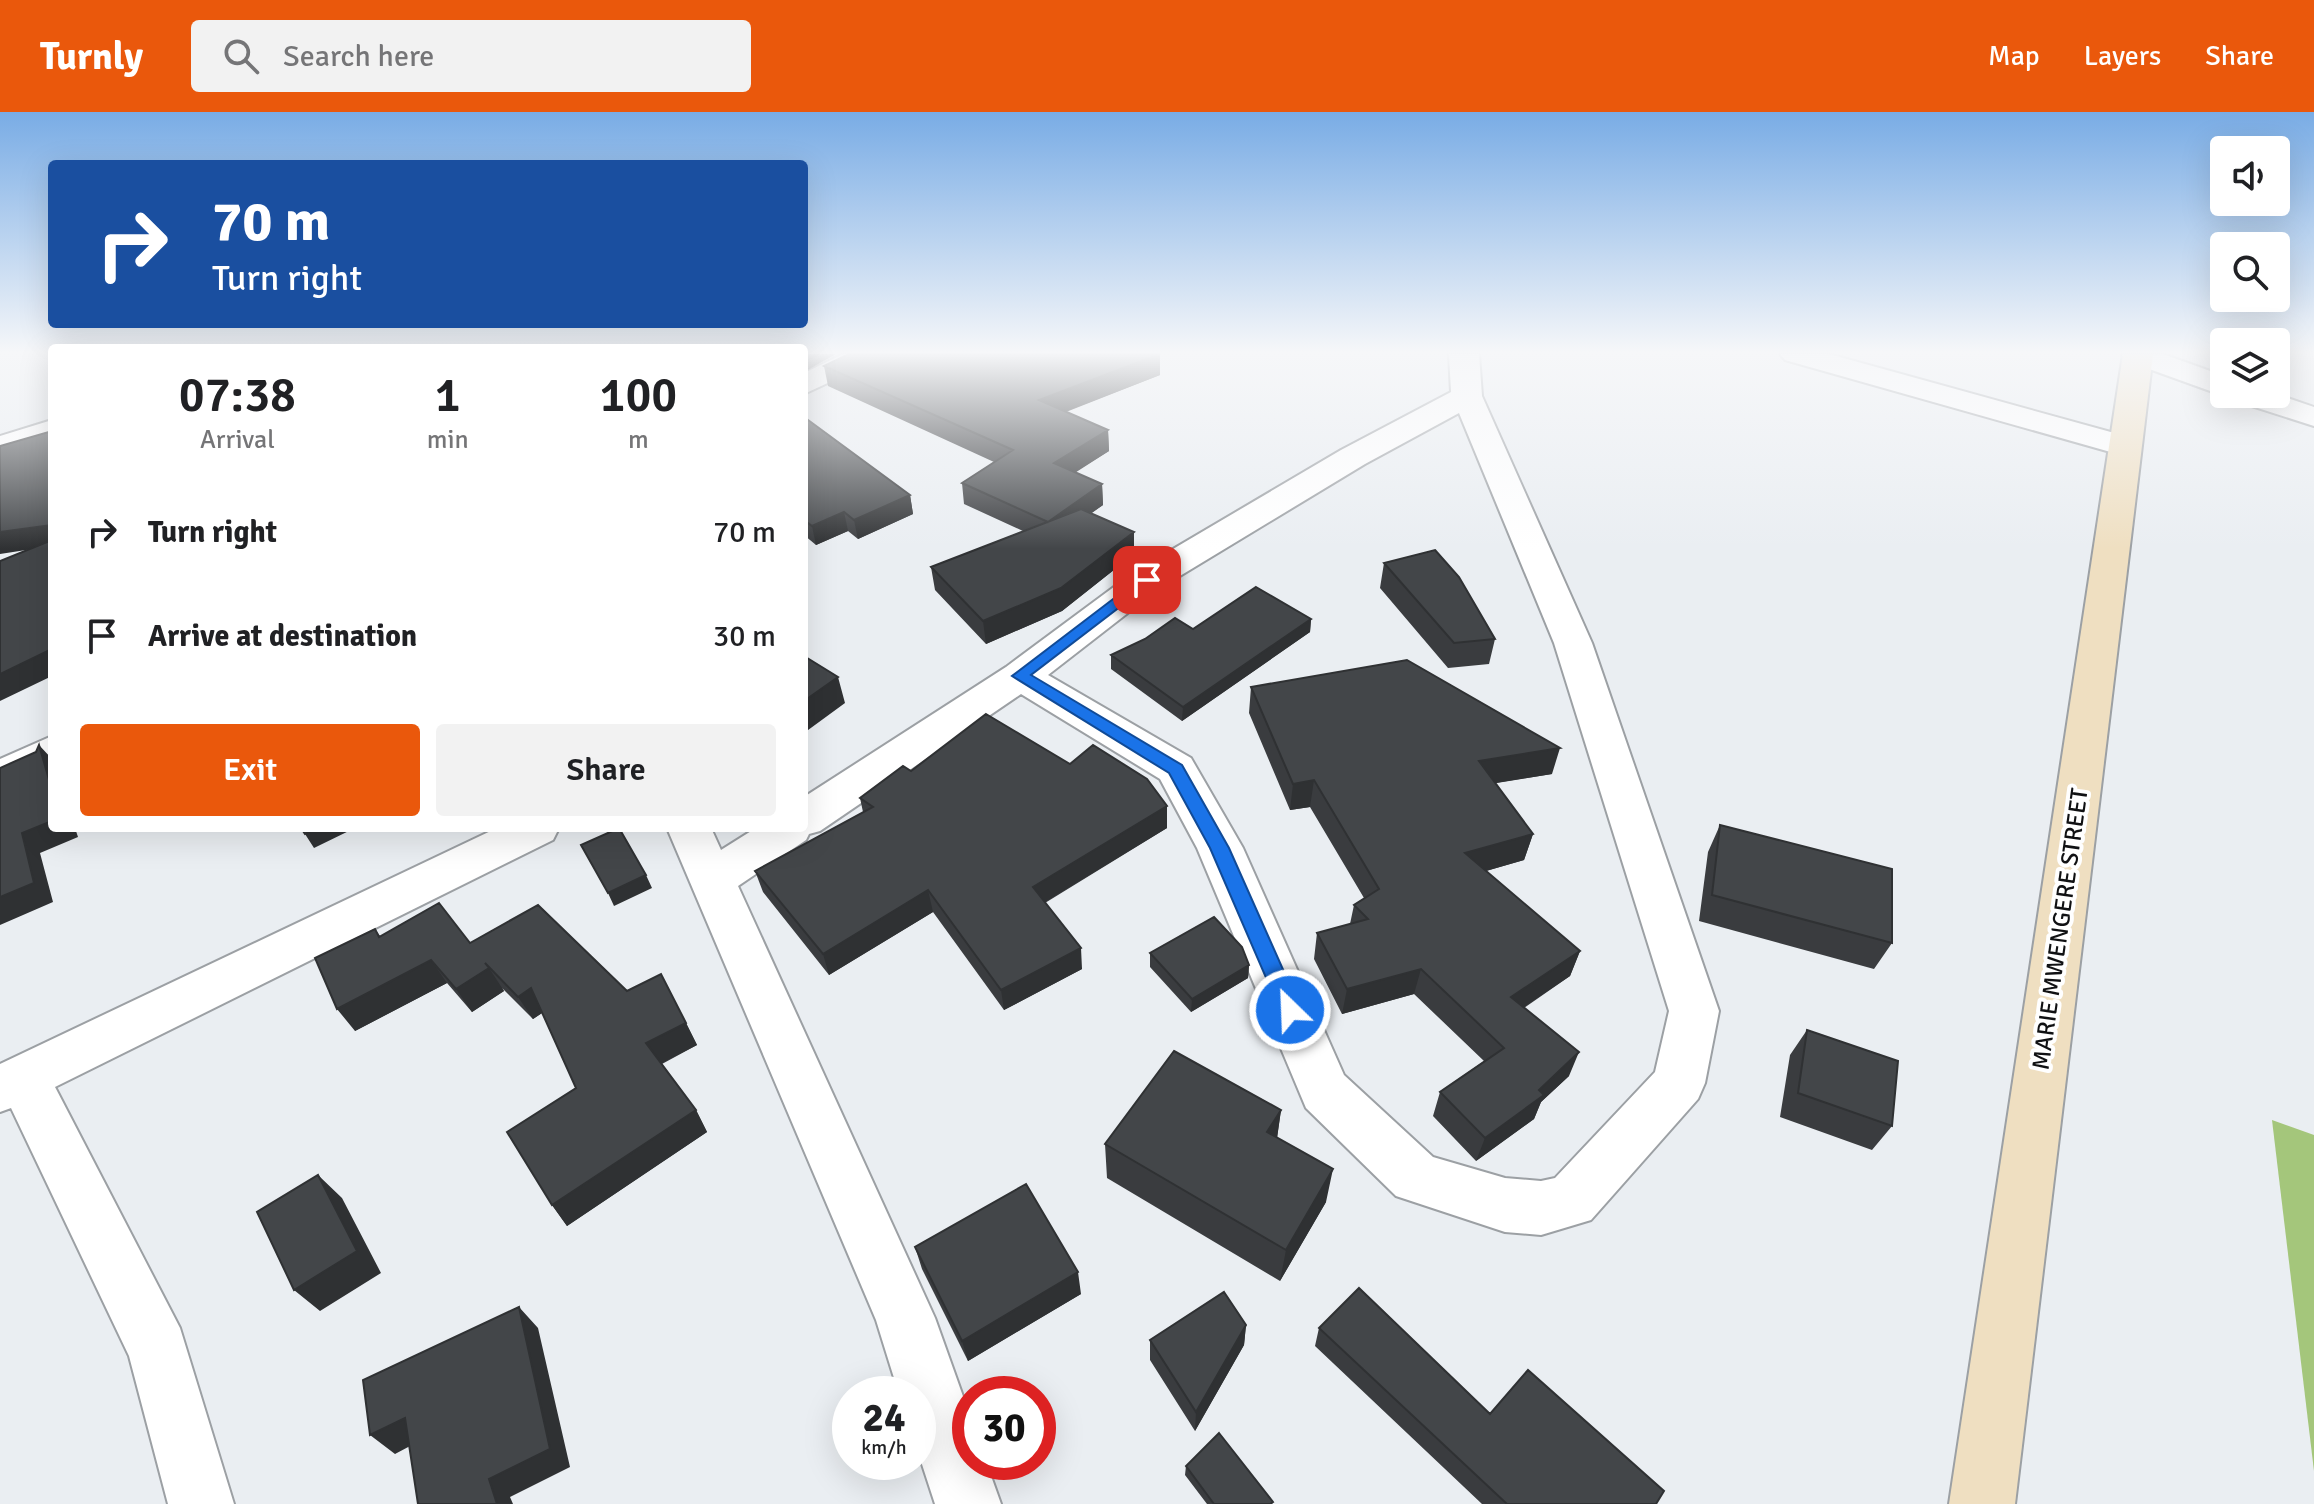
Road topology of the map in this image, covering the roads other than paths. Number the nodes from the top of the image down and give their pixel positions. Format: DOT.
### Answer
graph roads {
  1 [pos="1405,419"];
  2 [pos="1484,419"];
  3 [pos="2028,419"];
  4 [pos="2129,419"];
  5 [pos="48,431"];
  6 [pos="2125,446"];
  7 [pos="0,447"];
  8 [pos="1020,676"];
  9 [pos="48,753"];
  10 [pos="0,777"];
  11 [pos="808,816"];
  12 [pos="529,832"];
  13 [pos="691,832"];
  14 [pos="784,832"];
  15 [pos="714,878"];
  16 [pos="12,1084"];
  17 [pos="201,1504"];
  18 [pos="968,1504"];
  19 [pos="1982,1504"];
  1 -- 8 [label="street"];
  2 -- 8 [label="street"];
  3 -- 6 [label="street"];
  4 -- 6 [label="main road, MARIE MWENGERE STREET"];
  5 -- 7 [label="street"];
  6 -- 19 [label="main road, MARIE MWENGERE STREET"];
  8 -- 11 [label="street"];
  9 -- 10 [label="street"];
  12 -- 16 [label="street"];
  13 -- 15 [label="street"];
  14 -- 15 [label="street"];
  15 -- 18 [label="street"];
  16 -- 17 [label="street"];
}
